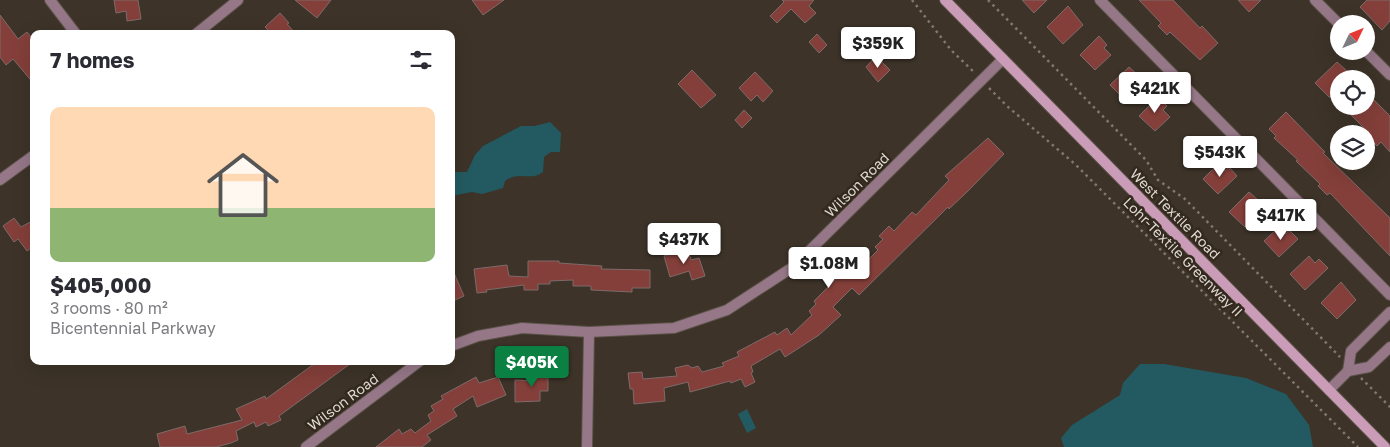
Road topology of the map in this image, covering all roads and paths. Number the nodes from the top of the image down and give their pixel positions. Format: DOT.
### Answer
graph roads {
  1 [pos="50,0"];
  2 [pos="238,0"];
  3 [pos="912,0"];
  4 [pos="945,0"];
  5 [pos="988,0"];
  6 [pos="1100,0"];
  7 [pos="1315,0"];
  8 [pos="1330,15"];
  9 [pos="73,30"];
  10 [pos="201,30"];
  11 [pos="1375,58"];
  12 [pos="1003,59"];
  13 [pos="1388,69"];
  14 [pos="974,72"];
  15 [pos="989,88"];
  16 [pos="30,158"];
  17 [pos="0,180"];
  18 [pos="1390,295"];
  19 [pos="1390,312"];
  20 [pos="589,332"];
  21 [pos="455,345"];
  22 [pos="1390,347"];
  23 [pos="415,365"];
  24 [pos="1350,369"];
  25 [pos="1329,390"];
  26 [pos="1390,408"];
  27 [pos="306,447"];
  28 [pos="587,447"];
  29 [pos="1358,447"];
  30 [pos="1385,447"];
  1 -- 9 [label="street"];
  2 -- 10 [label="street"];
  3 -- 14 [label="path"];
  4 -- 12 [label="main road, West Textile Road"];
  5 -- 24 [label="path"];
  6 -- 18 [label="street"];
  7 -- 8 [label="street"];
  11 -- 13 [label="street"];
  12 -- 20 [label="street, Wilson Road"];
  12 -- 25 [label="main road, West Textile Road"];
  15 -- 29 [label="path, Lohr-Textile Greenway II"];
  16 -- 17 [label="street"];
  19 -- 24 [label="street"];
  20 -- 21 [label="street, Wilson Road"];
  20 -- 28 [label="street"];
  22 -- 24 [label="street"];
  23 -- 27 [label="street, Wilson Road"];
  24 -- 25 [label="street"];
  24 -- 26 [label="path"];
  25 -- 30 [label="main road, West Textile Road"];
}
